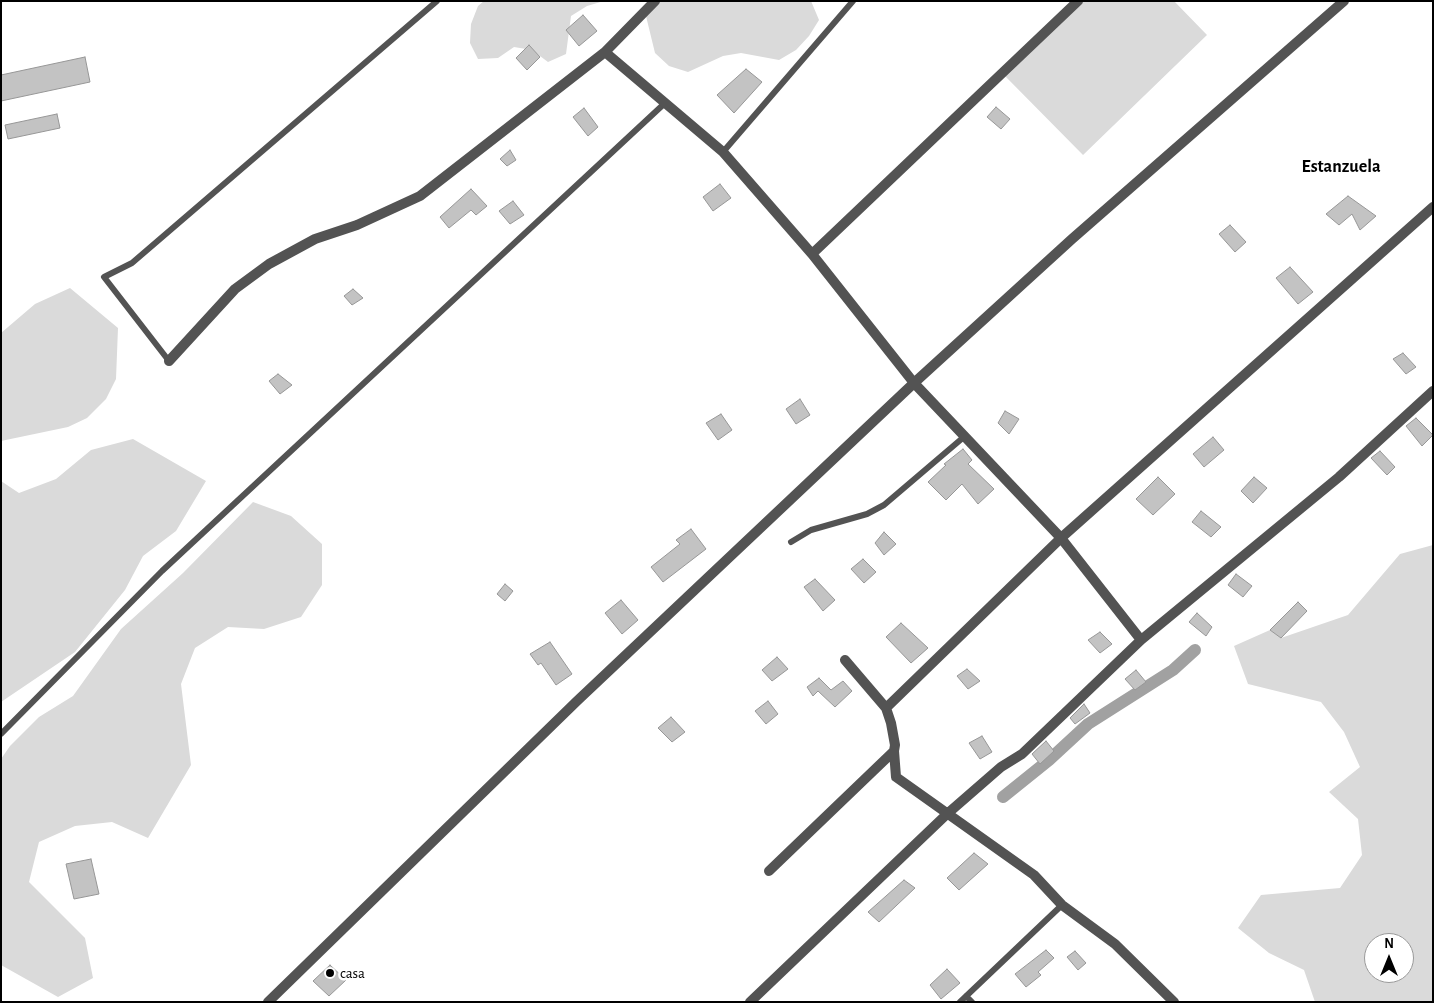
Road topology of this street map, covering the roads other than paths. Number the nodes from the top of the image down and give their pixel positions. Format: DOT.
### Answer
graph roads {
  1 [pos="437,1"];
  2 [pos="655,1"];
  3 [pos="853,1"];
  4 [pos="1078,1"];
  5 [pos="1344,1"];
  6 [pos="605,52"];
  7 [pos="665,103"];
  8 [pos="723,152"];
  9 [pos="1433,207"];
  10 [pos="812,254"];
  11 [pos="169,361"];
  12 [pos="914,383"];
  13 [pos="1433,391"];
  14 [pos="965,436"];
  15 [pos="1062,538"];
  16 [pos="791,542"];
  17 [pos="1141,640"];
  18 [pos="845,660"];
  19 [pos="886,708"];
  20 [pos="1,734"];
  21 [pos="894,751"];
  22 [pos="947,814"];
  23 [pos="769,871"];
  24 [pos="1062,906"];
  25 [pos="966,996"];
  26 [pos="268,1002"];
  27 [pos="750,1002"];
  28 [pos="960,1002"];
  29 [pos="972,1002"];
  30 [pos="1174,1002"];
  1 -- 11 [label="lane"];
  2 -- 6 [label="street"];
  3 -- 8 [label="lane"];
  4 -- 10 [label="street"];
  5 -- 12 [label="street"];
  6 -- 7 [label="street"];
  6 -- 11 [label="street"];
  7 -- 8 [label="street"];
  7 -- 20 [label="lane"];
  8 -- 10 [label="street"];
  9 -- 15 [label="street"];
  10 -- 12 [label="street"];
  12 -- 14 [label="street"];
  12 -- 26 [label="street"];
  13 -- 17 [label="street"];
  14 -- 15 [label="street"];
  14 -- 16 [label="lane"];
  15 -- 17 [label="street"];
  15 -- 19 [label="street"];
  17 -- 22 [label="street"];
  18 -- 19 [label="street"];
  19 -- 21 [label="street"];
  21 -- 22 [label="street"];
  21 -- 23 [label="street"];
  22 -- 24 [label="street"];
  22 -- 27 [label="street"];
  24 -- 25 [label="lane"];
  24 -- 30 [label="street"];
  25 -- 28 [label="lane"];
  25 -- 29 [label="lane"];
}
